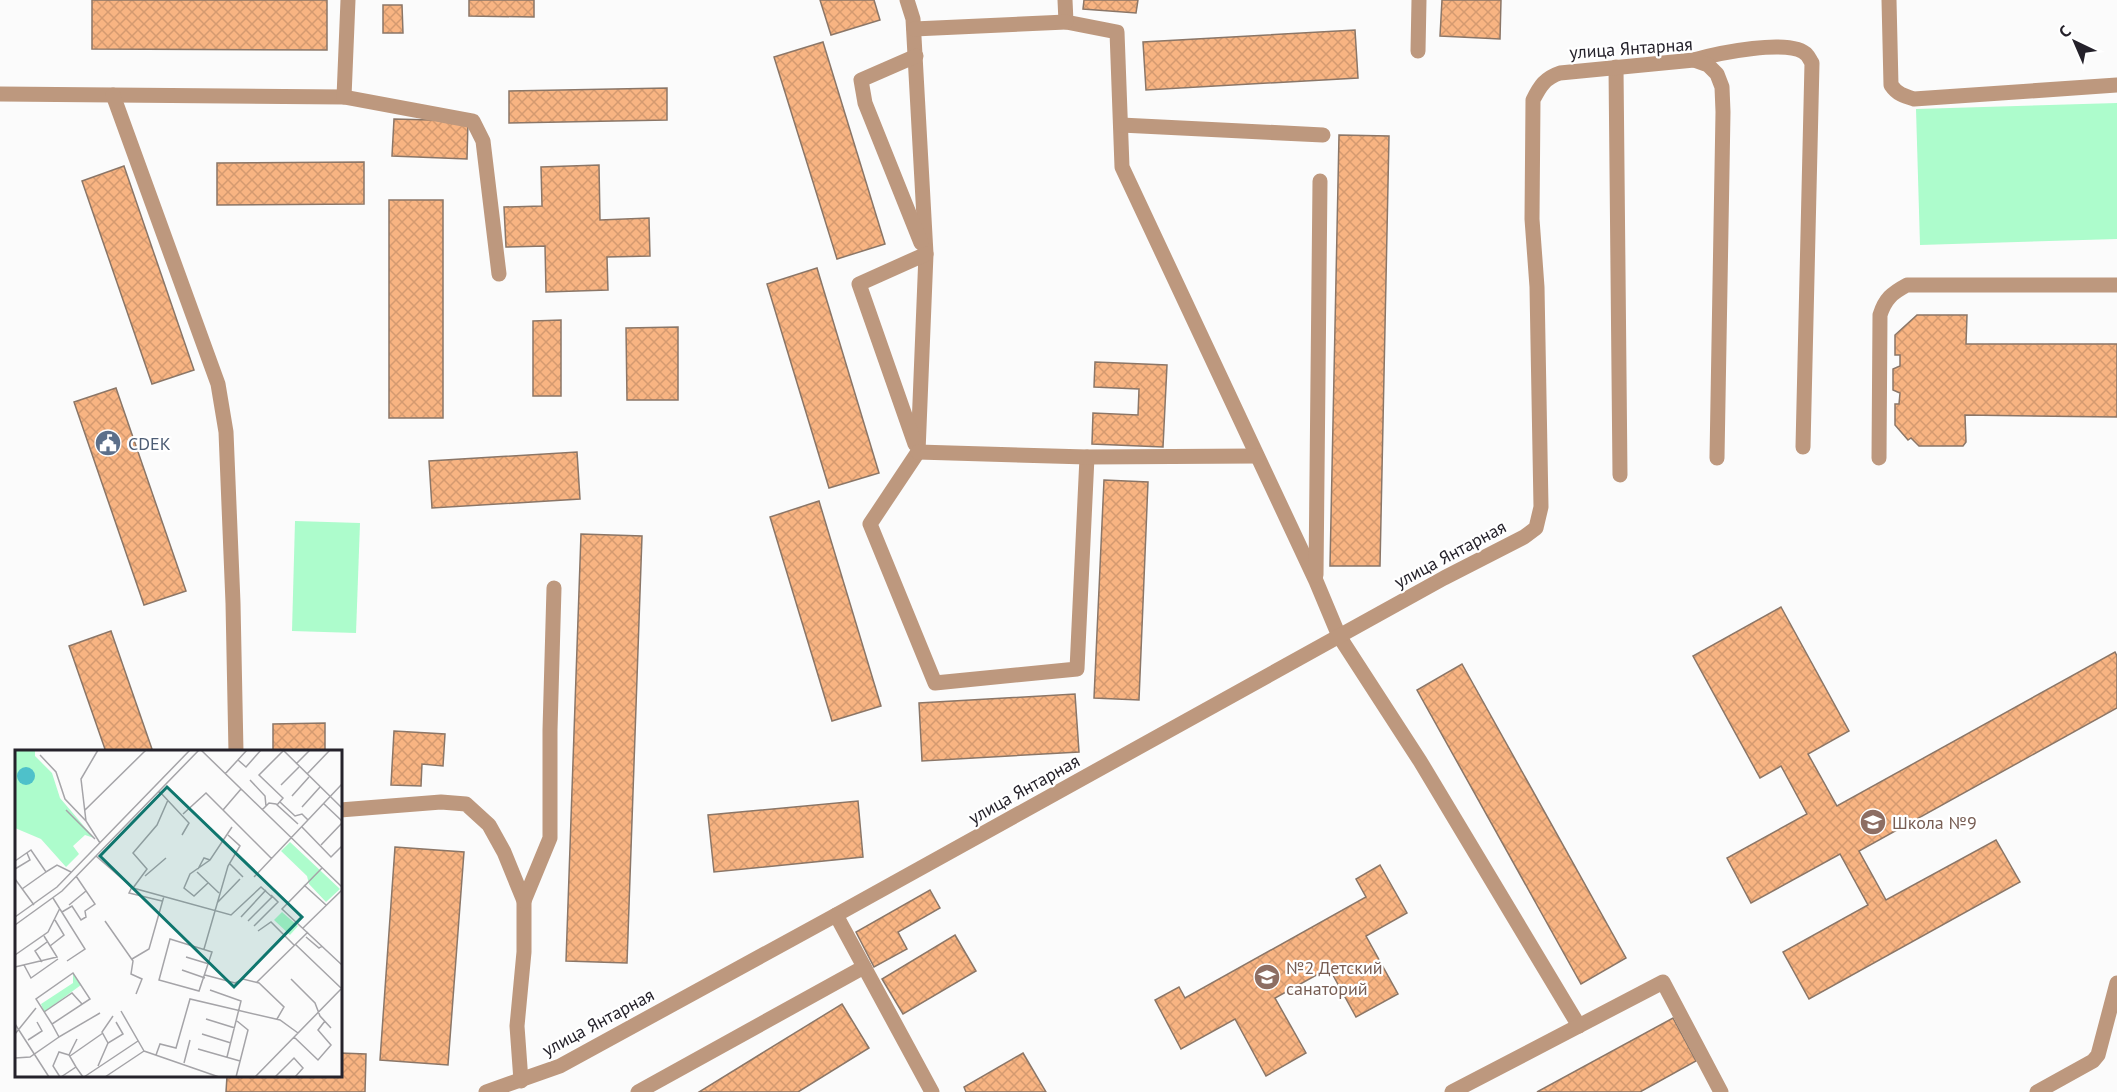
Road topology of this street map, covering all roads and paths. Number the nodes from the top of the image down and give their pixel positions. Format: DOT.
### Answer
graph roads {
  1 [pos="348,0"];
  2 [pos="907,0"];
  3 [pos="1065,0"];
  4 [pos="1419,0"];
  5 [pos="1889,0"];
  6 [pos="1066,22"];
  7 [pos="914,29"];
  8 [pos="1418,51"];
  9 [pos="916,56"];
  10 [pos="1694,60"];
  11 [pos="1616,67"];
  12 [pos="2117,85"];
  13 [pos="0,94"];
  14 [pos="113,95"];
  15 [pos="344,97"];
  16 [pos="1121,125"];
  17 [pos="1323,135"];
  18 [pos="1320,181"];
  19 [pos="926,254"];
  20 [pos="498,274"];
  21 [pos="2117,285"];
  22 [pos="1803,447"];
  23 [pos="918,452"];
  24 [pos="1257,456"];
  25 [pos="1088,457"];
  26 [pos="1717,458"];
  27 [pos="1879,458"];
  28 [pos="1620,475"];
  29 [pos="1316,581"];
  30 [pos="554,588"];
  31 [pos="1339,636"];
  32 [pos="236,750"];
  33 [pos="342,810"];
  34 [pos="524,901"];
  35 [pos="836,915"];
  36 [pos="864,967"];
  37 [pos="2117,983"];
  38 [pos="1579,1026"];
  39 [pos="521,1081"];
  40 [pos="503,1090"];
  41 [pos="486,1092"];
  42 [pos="638,1092"];
  43 [pos="932,1092"];
  44 [pos="1452,1092"];
  45 [pos="1721,1092"];
  46 [pos="2037,1092"];
  1 -- 15 [label="street"];
  2 -- 7 [label="street"];
  3 -- 6 [label="street"];
  4 -- 8 [label="street"];
  5 -- 12 [label="street"];
  6 -- 7 [label="street"];
  6 -- 16 [label="street"];
  7 -- 9 [label="street"];
  9 -- 19 [label="street"];
  9 -- 19 [label="street"];
  10 -- 11 [label="street, улица Янтарная"];
  10 -- 22 [label="street"];
  10 -- 26 [label="street, улица Янтарная"];
  11 -- 28 [label="street"];
  11 -- 31 [label="street, улица Янтарная"];
  13 -- 14 [label="street"];
  14 -- 15 [label="street"];
  14 -- 32 [label="street"];
  15 -- 20 [label="street"];
  16 -- 17 [label="street"];
  16 -- 24 [label="street"];
  18 -- 29 [label="street"];
  19 -- 23 [label="street"];
  19 -- 23 [label="street"];
  21 -- 27 [label="street"];
  23 -- 25 [label="street"];
  23 -- 25 [label="street"];
  24 -- 25 [label="street"];
  24 -- 29 [label="street"];
  29 -- 31 [label="street"];
  30 -- 34 [label="street"];
  31 -- 35 [label="street, улица Янтарная"];
  31 -- 38 [label="street"];
  33 -- 34 [label="street"];
  34 -- 39 [label="street"];
  35 -- 36 [label="street"];
  35 -- 39 [label="street, улица Янтарная"];
  36 -- 42 [label="street"];
  36 -- 43 [label="street"];
  37 -- 46 [label="street"];
  38 -- 44 [label="street"];
  38 -- 45 [label="street"];
  39 -- 40 [label="street, улица Янтарная"];
  40 -- 41 [label="street, улица Янтарная"];
}
